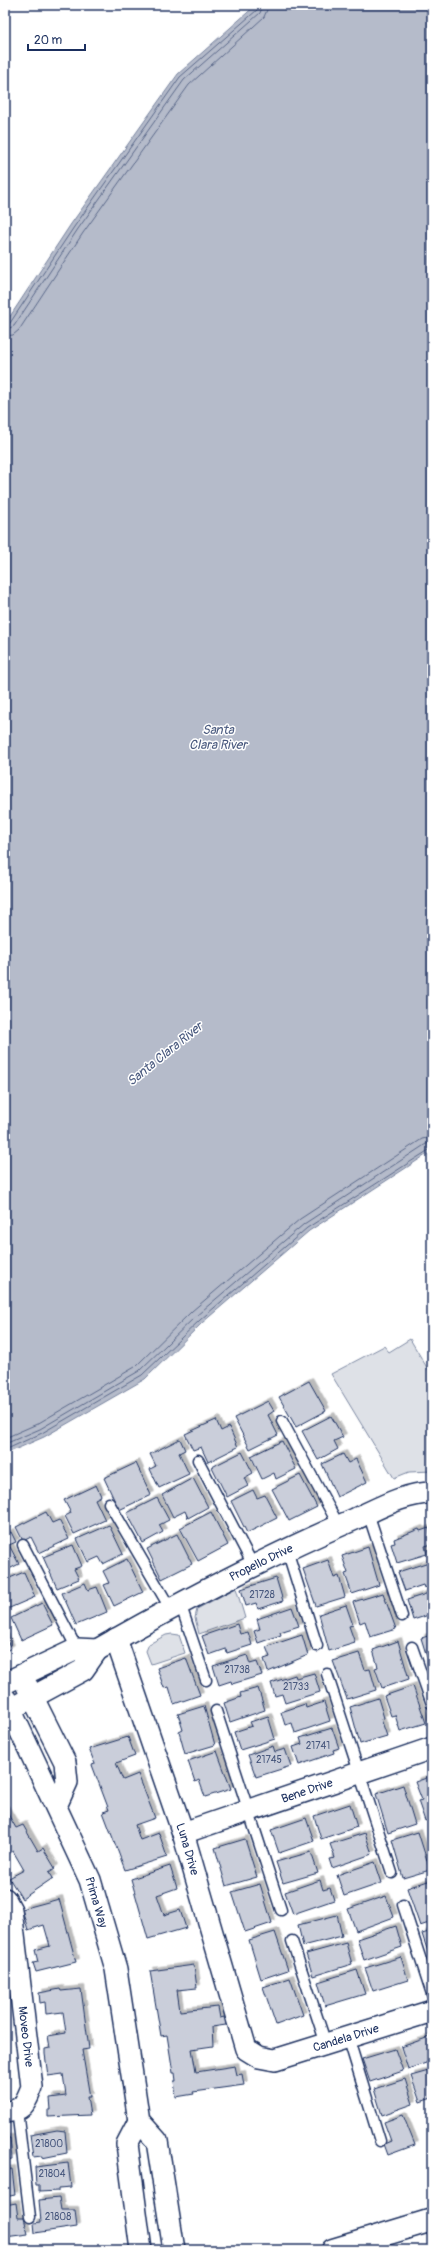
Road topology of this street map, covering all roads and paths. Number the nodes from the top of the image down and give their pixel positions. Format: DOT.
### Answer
graph roads {
  1 [pos="282,1421"];
  2 [pos="198,1460"];
  3 [pos="432,1493"];
  4 [pos="109,1503"];
  5 [pos="368,1514"];
  6 [pos="339,1526"];
  7 [pos="24,1545"];
  8 [pos="287,1550"];
  9 [pos="253,1566"];
  10 [pos="175,1606"];
  11 [pos="402,1616"];
  12 [pos="116,1639"];
  13 [pos="317,1646"];
  14 [pos="412,1647"];
  15 [pos="87,1649"];
  16 [pos="327,1674"];
  17 [pos="13,1679"];
  18 [pos="206,1680"];
  19 [pos="34,1698"];
  20 [pos="432,1704"];
  21 [pos="7,1706"];
  22 [pos="216,1711"];
  23 [pos="432,1748"];
  24 [pos="360,1773"];
  25 [pos="56,1806"];
  26 [pos="248,1811"];
  27 [pos="183,1833"];
  28 [pos="392,1873"];
  29 [pos="5,1899"];
  30 [pos="403,1905"];
  31 [pos="281,1910"];
  32 [pos="292,1941"];
  33 [pos="432,1994"];
  34 [pos="432,2011"];
  35 [pos="348,2037"];
  36 [pos="326,2044"];
  37 [pos="259,2057"];
  38 [pos="11,2111"];
  39 [pos="140,2121"];
  40 [pos="380,2141"];
  41 [pos="30,2217"];
  42 [pos="432,2220"];
  43 [pos="141,2250"];
  44 [pos="174,2250"];
  45 [pos="333,2250"];
  1 -- 6 [label="lane"];
  2 -- 9 [label="lane"];
  3 -- 5 [label="street, Propello Drive"];
  4 -- 10 [label="lane"];
  5 -- 6 [label="street, Propello Drive"];
  5 -- 11 [label="lane"];
  6 -- 8 [label="street, Propello Drive"];
  7 -- 15 [label="lane"];
  8 -- 9 [label="street, Propello Drive"];
  8 -- 13 [label="lane"];
  9 -- 10 [label="street, Propello Drive"];
  10 -- 12 [label="street, Propello Drive"];
  10 -- 18 [label="lane"];
  12 -- 15 [label="street, Propello Drive"];
  12 -- 27 [label="street, Luna Drive"];
  14 -- 20 [label="lane"];
  15 -- 17 [label="street, Propello Drive"];
  15 -- 19 [label="street, Propello Drive"];
  16 -- 24 [label="lane"];
  17 -- 19 [label="street"];
  19 -- 21 [label="street, Propello Drive"];
  19 -- 25 [label="street"];
  21 -- 25 [label="street, Prima Way"];
  22 -- 26 [label="lane"];
  23 -- 24 [label="street, Bene Drive"];
  24 -- 26 [label="street, Bene Drive"];
  24 -- 28 [label="lane"];
  25 -- 39 [label="street, Prima Way"];
  26 -- 27 [label="street, Bene Drive"];
  26 -- 31 [label="lane"];
  27 -- 37 [label="street, Luna Drive"];
  29 -- 38 [label="street, Moveo Drive"];
  30 -- 33 [label="lane"];
  32 -- 36 [label="lane"];
  34 -- 35 [label="street, Candela Drive"];
  35 -- 36 [label="street, Candela Drive"];
  35 -- 40 [label="lane"];
  36 -- 37 [label="street, Candela Drive"];
  38 -- 41 [label="lane"];
  39 -- 43 [label="street"];
  39 -- 44 [label="street"];
  42 -- 45 [label="main road"];
}
